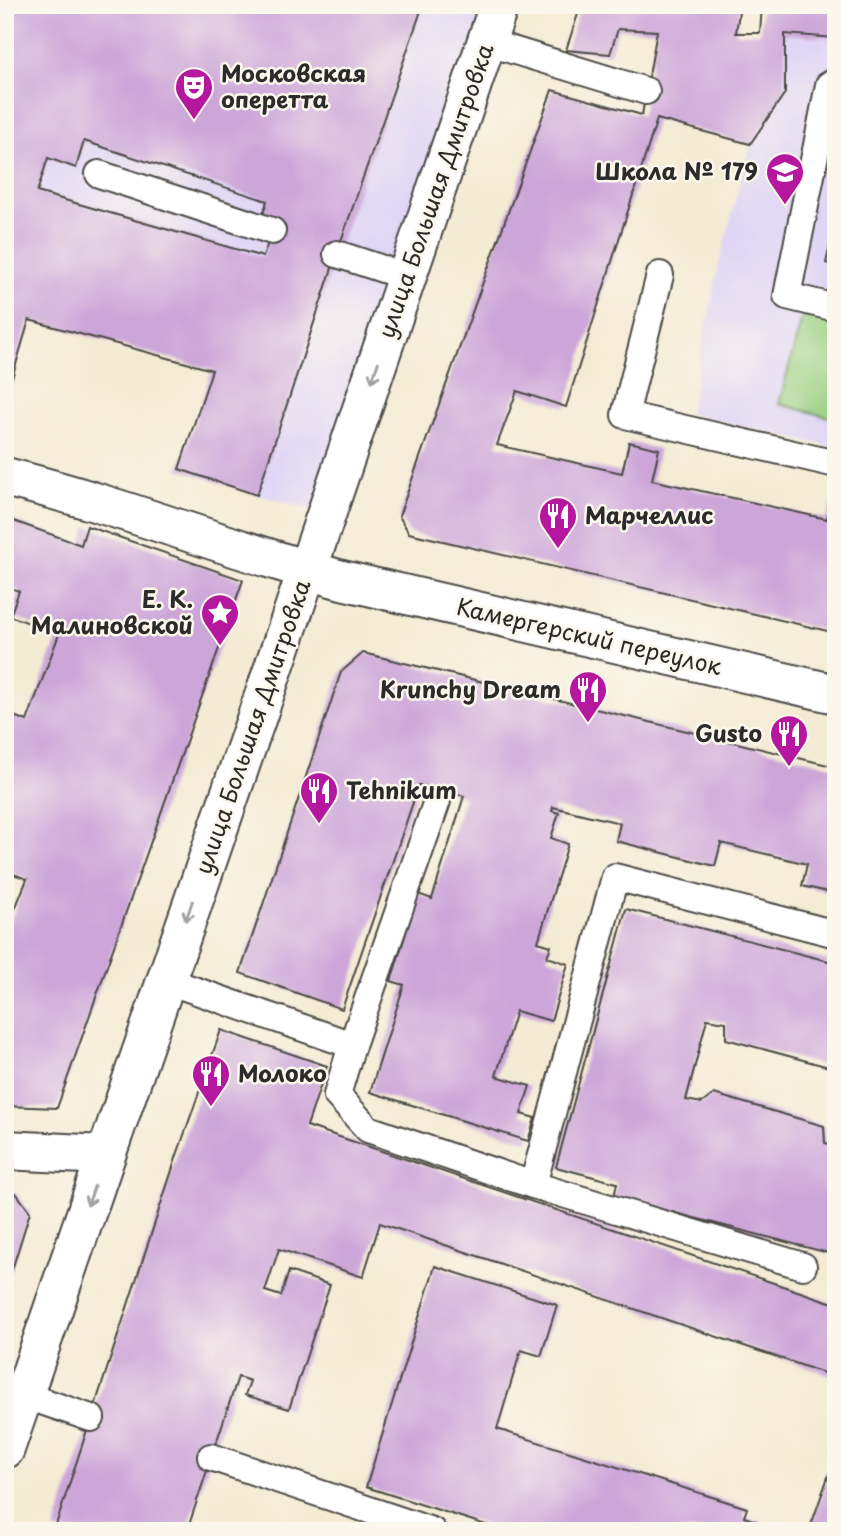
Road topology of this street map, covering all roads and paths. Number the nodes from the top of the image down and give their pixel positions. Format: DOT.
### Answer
graph roads {
  1 [pos="499,5"];
  2 [pos="486,42"];
  3 [pos="836,80"];
  4 [pos="646,91"];
  5 [pos="99,174"];
  6 [pos="272,231"];
  7 [pos="337,254"];
  8 [pos="660,275"];
  9 [pos="407,277"];
  10 [pos="836,308"];
  11 [pos="836,464"];
  12 [pos="5,477"];
  13 [pos="325,575"];
  14 [pos="836,694"];
  15 [pos="437,801"];
  16 [pos="836,934"];
  17 [pos="165,980"];
  18 [pos="352,1045"];
  19 [pos="5,1150"];
  20 [pos="104,1155"];
  21 [pos="533,1185"];
  22 [pos="803,1266"];
  23 [pos="24,1395"];
  24 [pos="91,1418"];
  25 [pos="5,1449"];
  26 [pos="211,1457"];
  27 [pos="432,1531"];
  1 -- 2 [label="street, улица Большая Дмитровка"];
  2 -- 4 [label="lane"];
  2 -- 9 [label="street, улица Большая Дмитровка"];
  3 -- 10 [label="lane"];
  5 -- 6 [label="lane"];
  7 -- 9 [label="lane"];
  8 -- 11 [label="lane"];
  9 -- 13 [label="street, улица Большая Дмитровка, one-way"];
  12 -- 13 [label="street, Камергерский переулок"];
  13 -- 14 [label="street, Камергерский переулок"];
  13 -- 17 [label="street, улица Большая Дмитровка, one-way"];
  15 -- 18 [label="lane"];
  16 -- 21 [label="lane"];
  17 -- 18 [label="lane"];
  17 -- 20 [label="street, улица Большая Дмитровка"];
  18 -- 21 [label="lane"];
  19 -- 20 [label="street"];
  20 -- 23 [label="street, улица Большая Дмитровка, one-way"];
  21 -- 22 [label="lane"];
  23 -- 24 [label="lane"];
  23 -- 25 [label="street, улица Большая Дмитровка"];
  26 -- 27 [label="lane"];
}
